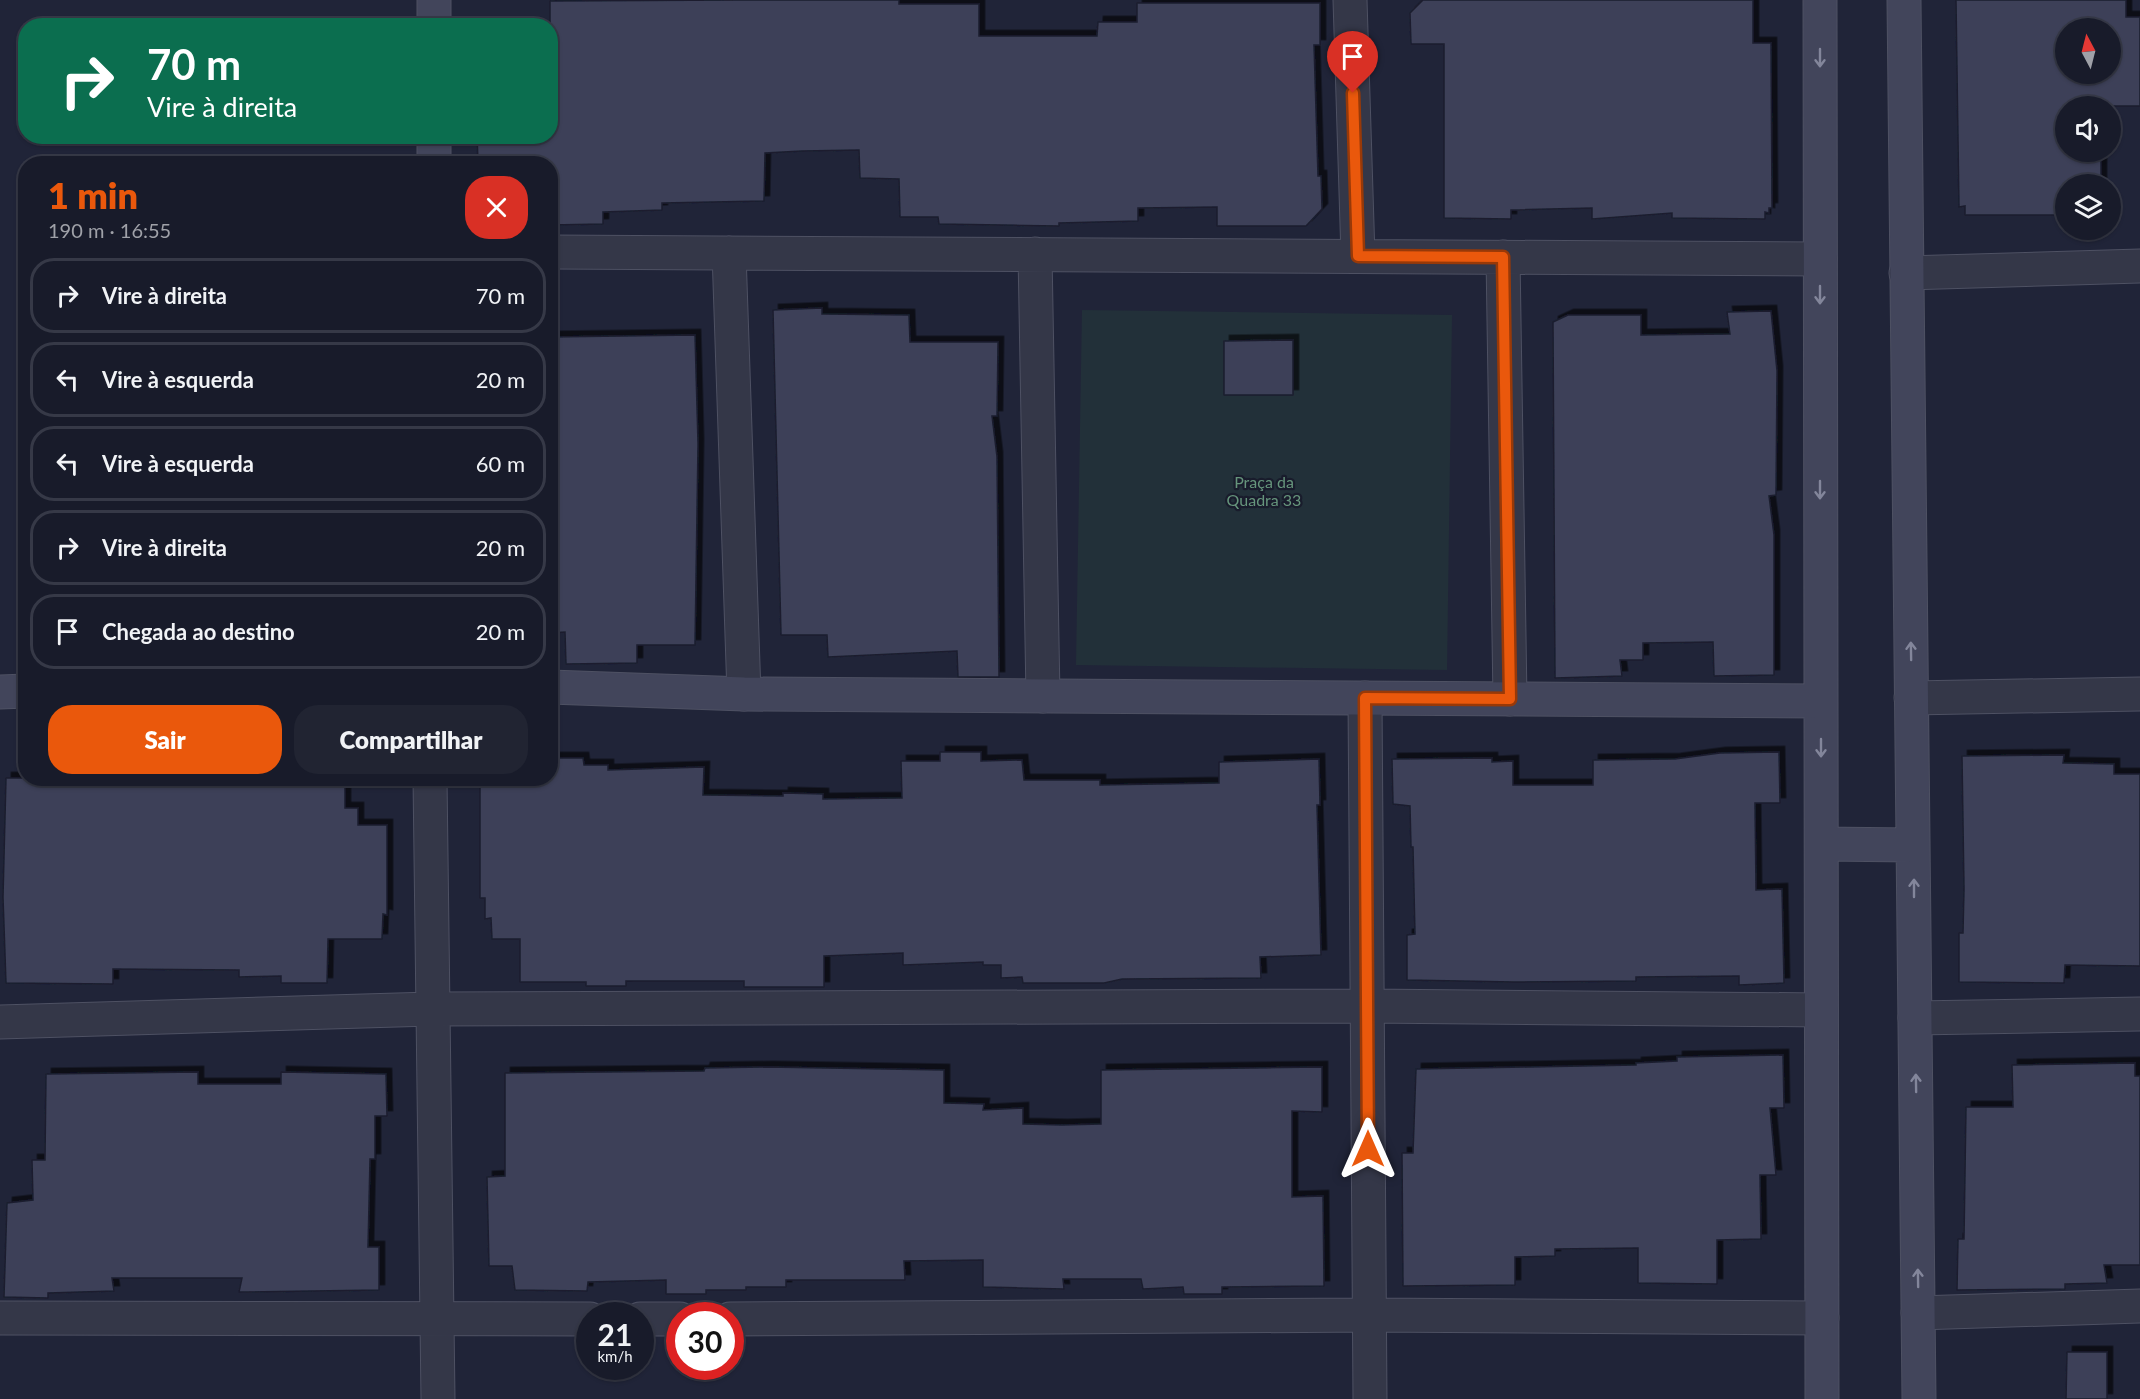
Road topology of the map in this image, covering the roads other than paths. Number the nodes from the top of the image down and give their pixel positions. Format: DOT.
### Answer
graph roads {
  1 [pos="434,0"];
  2 [pos="1350,0"];
  3 [pos="1820,0"];
  4 [pos="1904,0"];
  5 [pos="434,18"];
  6 [pos="558,252"];
  7 [pos="729,253"];
  8 [pos="1035,254"];
  9 [pos="1358,256"];
  10 [pos="1503,257"];
  11 [pos="1820,259"];
  12 [pos="2140,266"];
  13 [pos="1906,273"];
  14 [pos="558,687"];
  15 [pos="18,691"];
  16 [pos="0,692"];
  17 [pos="744,694"];
  18 [pos="2140,694"];
  19 [pos="1043,696"];
  20 [pos="1365,698"];
  21 [pos="1911,698"];
  22 [pos="1510,699"];
  23 [pos="1821,701"];
  24 [pos="430,786"];
  25 [pos="1822,844"];
  26 [pos="1913,845"];
  27 [pos="1368,1006"];
  28 [pos="431,1009"];
  29 [pos="1821,1010"];
  30 [pos="2140,1014"];
  31 [pos="1915,1018"];
  32 [pos="0,1022"];
  33 [pos="2140,1306"];
  34 [pos="1918,1313"];
  35 [pos="1370,1315"];
  36 [pos="0,1317"];
  37 [pos="1822,1318"];
  38 [pos="576,1319"];
  39 [pos="744,1319"];
  40 [pos="436,1320"];
  41 [pos="438,1399"];
  42 [pos="1370,1399"];
  43 [pos="1822,1399"];
  44 [pos="1919,1399"];
  1 -- 5 [label="street"];
  2 -- 9 [label="street"];
  3 -- 11 [label="street, one-way"];
  4 -- 13 [label="street"];
  6 -- 7 [label="street"];
  7 -- 8 [label="street"];
  7 -- 17 [label="street"];
  8 -- 9 [label="street"];
  8 -- 19 [label="street"];
  9 -- 10 [label="street"];
  10 -- 11 [label="street"];
  10 -- 22 [label="street"];
  11 -- 23 [label="street, one-way"];
  12 -- 13 [label="street"];
  21 -- 13 [label="street, one-way"];
  14 -- 17 [label="street"];
  15 -- 16 [label="street"];
  17 -- 19 [label="street"];
  18 -- 21 [label="street"];
  19 -- 20 [label="street"];
  20 -- 22 [label="street"];
  20 -- 27 [label="street"];
  21 -- 26 [label="street"];
  22 -- 23 [label="street"];
  23 -- 25 [label="street, one-way"];
  24 -- 28 [label="street"];
  25 -- 26 [label="street"];
  25 -- 29 [label="street"];
  31 -- 26 [label="street, one-way"];
  27 -- 28 [label="street"];
  27 -- 29 [label="street"];
  27 -- 35 [label="street"];
  28 -- 32 [label="street"];
  28 -- 40 [label="street"];
  29 -- 37 [label="street"];
  30 -- 31 [label="street"];
  34 -- 31 [label="street, one-way"];
  33 -- 34 [label="street"];
  34 -- 44 [label="street"];
  35 -- 37 [label="street"];
  35 -- 39 [label="street"];
  35 -- 42 [label="street"];
  36 -- 40 [label="street"];
  37 -- 43 [label="street"];
  38 -- 40 [label="street"];
  40 -- 41 [label="street"];
}
